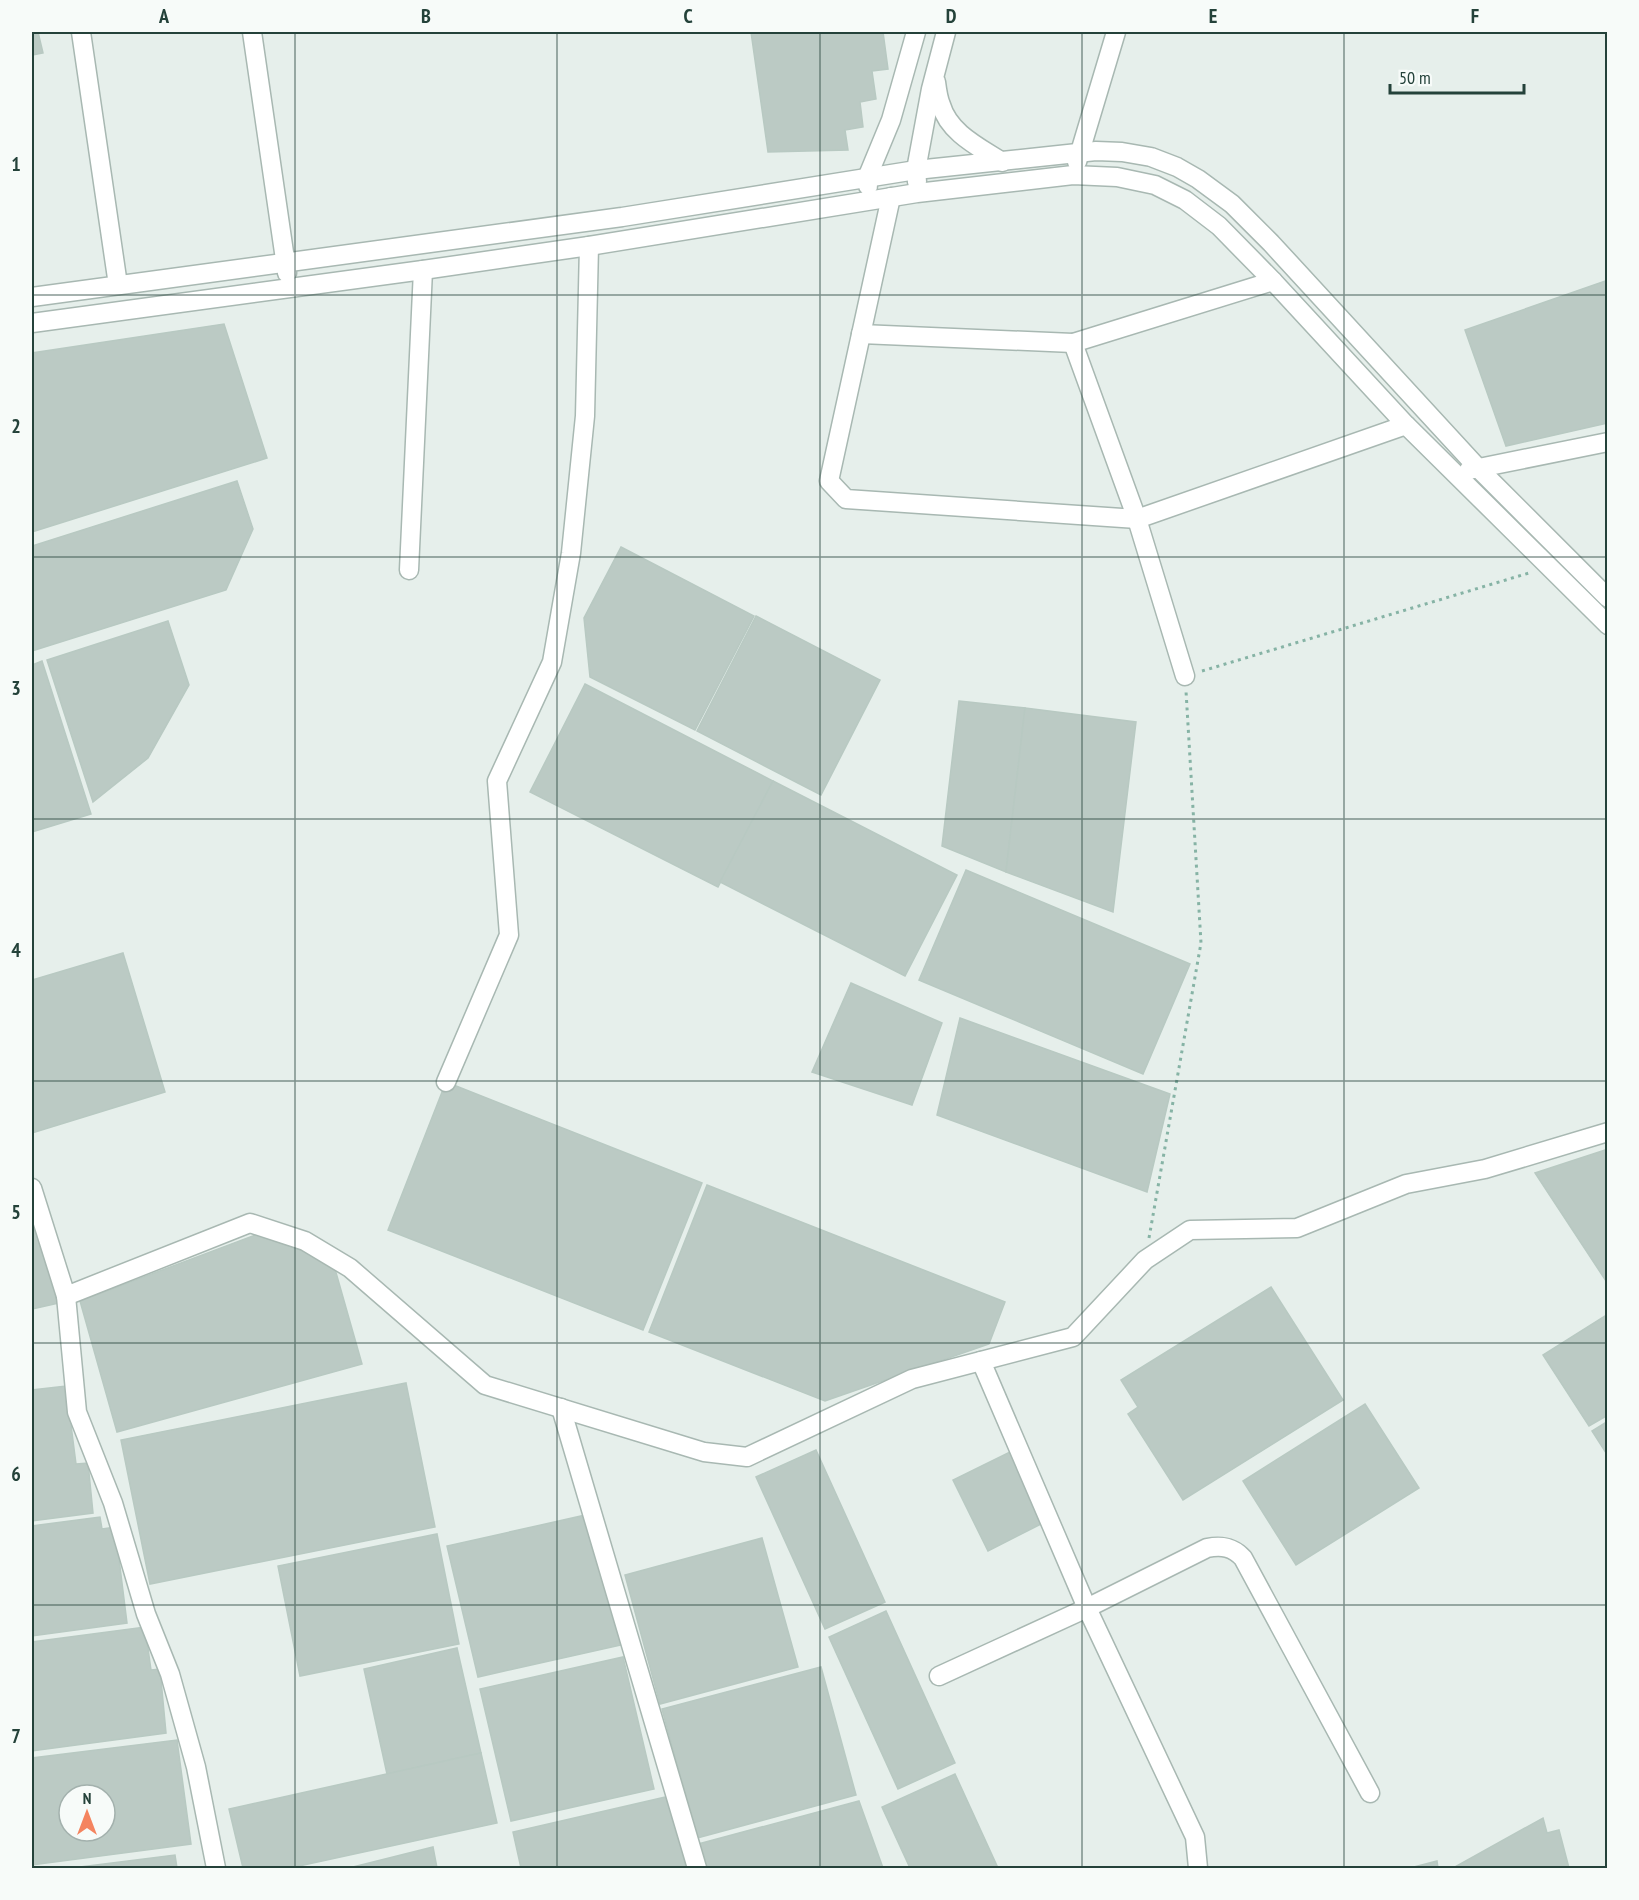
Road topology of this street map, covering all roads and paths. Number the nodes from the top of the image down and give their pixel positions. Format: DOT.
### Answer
graph roads {
  1 [pos="81,32"];
  2 [pos="252,32"];
  3 [pos="916,32"];
  4 [pos="946,32"];
  5 [pos="1116,32"];
  6 [pos="935,77"];
  7 [pos="1080,153"];
  8 [pos="1002,162"];
  9 [pos="916,170"];
  10 [pos="1073,176"];
  11 [pos="867,178"];
  12 [pos="917,193"];
  13 [pos="891,197"];
  14 [pos="870,201"];
  15 [pos="589,246"];
  16 [pos="286,263"];
  17 [pos="423,270"];
  18 [pos="1273,281"];
  19 [pos="118,285"];
  20 [pos="290,288"];
  21 [pos="32,297"];
  22 [pos="32,323"];
  23 [pos="861,334"];
  24 [pos="1073,343"];
  25 [pos="1406,425"];
  26 [pos="1608,442"];
  27 [pos="1478,468"];
  28 [pos="1455,473"];
  29 [pos="1137,519"];
  30 [pos="1550,567"];
  31 [pos="409,570"];
  32 [pos="1608,598"];
  33 [pos="1608,625"];
  34 [pos="1185,676"];
  35 [pos="446,1082"];
  36 [pos="1608,1132"];
  37 [pos="32,1188"];
  38 [pos="1145,1260"];
  39 [pos="66,1296"];
  40 [pos="981,1361"];
  41 [pos="561,1408"];
  42 [pos="1087,1608"];
  43 [pos="939,1676"];
  44 [pos="1370,1793"];
  45 [pos="216,1869"];
  46 [pos="697,1869"];
  47 [pos="1198,1869"];
  1 -- 19 [label="street"];
  2 -- 16 [label="street"];
  3 -- 11 [label="street"];
  4 -- 6 [label="street"];
  5 -- 7 [label="street"];
  6 -- 8 [label="street"];
  6 -- 9 [label="street"];
  7 -- 8 [label="street"];
  7 -- 10 [label="street"];
  7 -- 27 [label="street"];
  8 -- 9 [label="street"];
  9 -- 11 [label="street"];
  9 -- 12 [label="street"];
  10 -- 12 [label="street"];
  10 -- 18 [label="street"];
  11 -- 14 [label="street"];
  11 -- 16 [label="street"];
  12 -- 13 [label="street"];
  13 -- 14 [label="street"];
  13 -- 23 [label="street"];
  14 -- 15 [label="street"];
  15 -- 17 [label="street"];
  15 -- 35 [label="street"];
  16 -- 19 [label="street"];
  16 -- 20 [label="street"];
  17 -- 20 [label="street"];
  17 -- 31 [label="street"];
  18 -- 24 [label="street"];
  18 -- 25 [label="street"];
  19 -- 21 [label="street"];
  20 -- 22 [label="street"];
  23 -- 24 [label="street"];
  23 -- 29 [label="street"];
  24 -- 29 [label="street"];
  25 -- 28 [label="street"];
  25 -- 29 [label="street"];
  26 -- 27 [label="street"];
  27 -- 28 [label="street"];
  27 -- 32 [label="street"];
  28 -- 30 [label="street"];
  29 -- 34 [label="street"];
  30 -- 33 [label="street"];
  30 -- 34 [label="path"];
  34 -- 38 [label="path"];
  36 -- 38 [label="street"];
  37 -- 39 [label="street"];
  38 -- 40 [label="street"];
  39 -- 41 [label="street"];
  39 -- 45 [label="street"];
  40 -- 41 [label="street"];
  40 -- 42 [label="street"];
  41 -- 46 [label="street"];
  42 -- 43 [label="street"];
  42 -- 44 [label="street"];
  42 -- 47 [label="street"];
}
